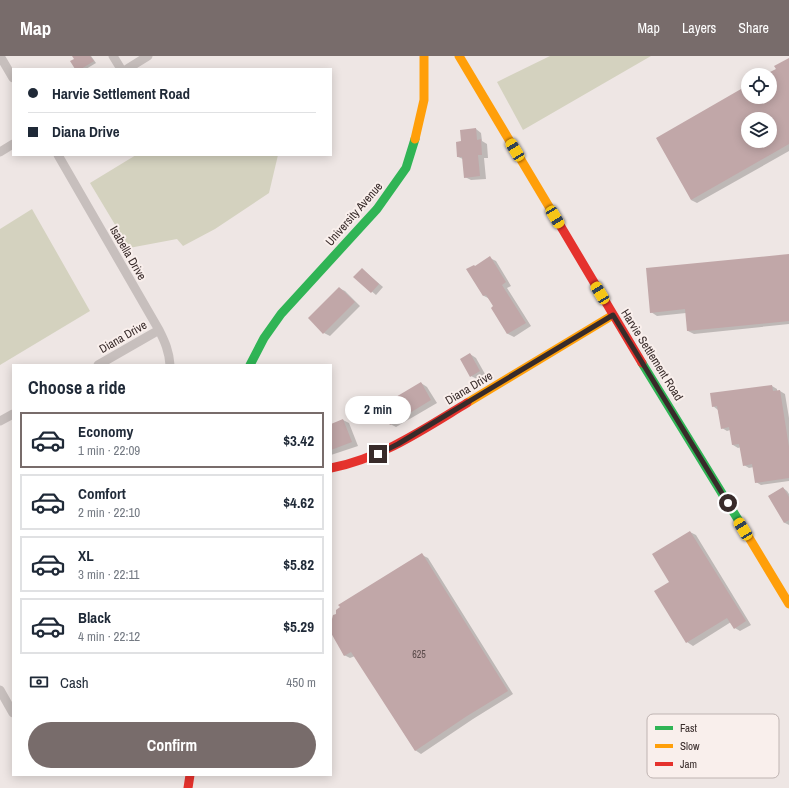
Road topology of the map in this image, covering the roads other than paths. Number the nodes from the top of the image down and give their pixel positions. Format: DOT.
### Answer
graph roads {
  1 [pos="0,56"];
  2 [pos="113,56"];
  3 [pos="148,56"];
  4 [pos="424,56"];
  5 [pos="459,56"];
  6 [pos="120,68"];
  7 [pos="129,68"];
  8 [pos="12,76"];
  9 [pos="12,145"];
  10 [pos="0,152"];
  11 [pos="59,156"];
  12 [pos="613,315"];
  13 [pos="159,330"];
  14 [pos="100,364"];
  15 [pos="170,364"];
  16 [pos="250,364"];
  17 [pos="12,415"];
  18 [pos="0,421"];
  19 [pos="332,468"];
  20 [pos="789,604"];
  21 [pos="0,690"];
  22 [pos="12,711"];
  23 [pos="190,776"];
  24 [pos="188,788"];
  1 -- 8 [label="street"];
  2 -- 6 [label="street"];
  3 -- 7 [label="street"];
  4 -- 16 [label="street, University Avenue"];
  5 -- 12 [label="street, Harvie Settlement Road"];
  9 -- 10 [label="street"];
  11 -- 13 [label="street, Isabella Drive"];
  12 -- 19 [label="street, Diana Drive"];
  12 -- 20 [label="street, Harvie Settlement Road"];
  13 -- 14 [label="street, Diana Drive"];
  13 -- 15 [label="street, Isabella Drive"];
  17 -- 18 [label="street"];
  21 -- 22 [label="street"];
  23 -- 24 [label="street"];
}
